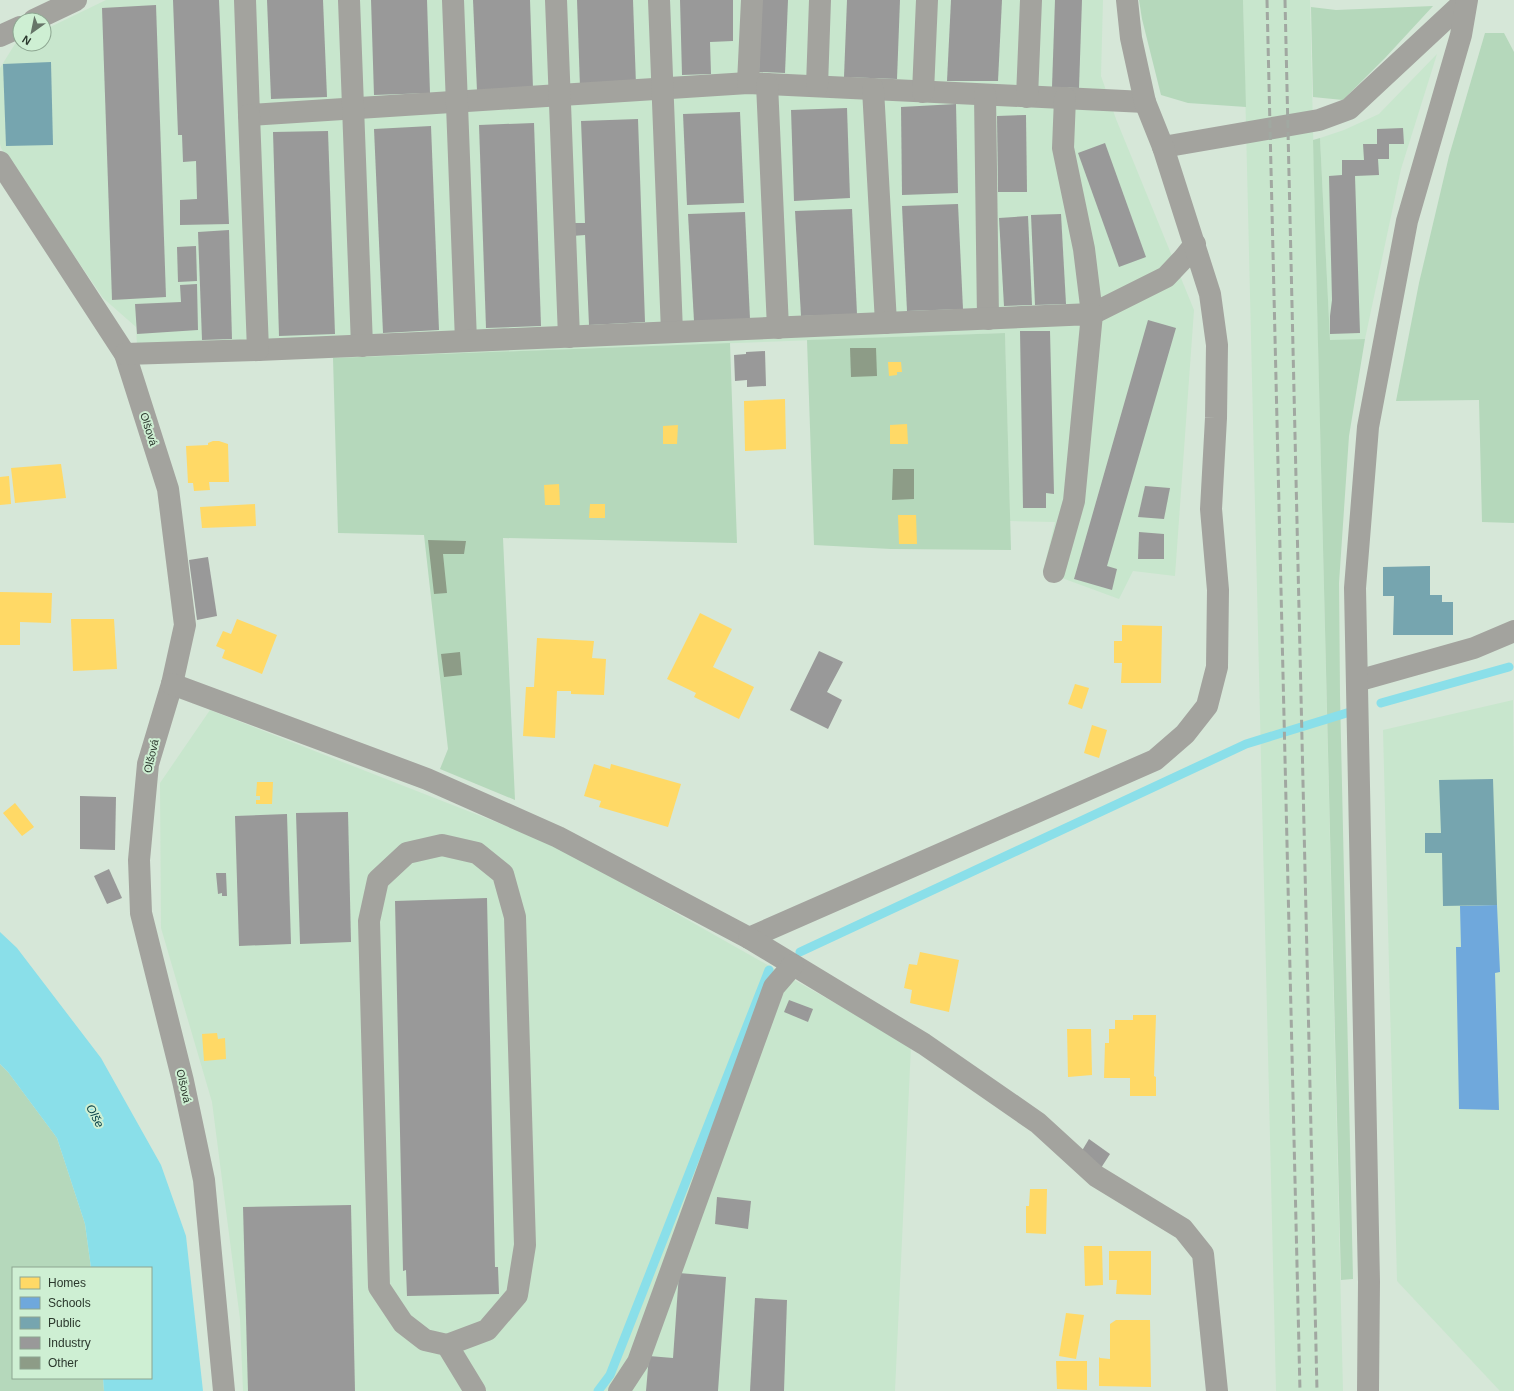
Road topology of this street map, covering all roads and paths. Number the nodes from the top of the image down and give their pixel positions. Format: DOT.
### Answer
graph roads {
  1 [pos="76,0"];
  2 [pos="245,0"];
  3 [pos="350,0"];
  4 [pos="453,0"];
  5 [pos="556,0"];
  6 [pos="659,0"];
  7 [pos="752,0"];
  8 [pos="820,0"];
  9 [pos="927,0"];
  10 [pos="1031,0"];
  11 [pos="1127,0"];
  12 [pos="1466,0"];
  13 [pos="51,12"];
  14 [pos="12,31"];
  15 [pos="0,36"];
  16 [pos="757,84"];
  17 [pos="817,86"];
  18 [pos="662,89"];
  19 [pos="873,89"];
  20 [pos="923,92"];
  21 [pos="560,95"];
  22 [pos="984,95"];
  23 [pos="1027,97"];
  24 [pos="1065,98"];
  25 [pos="456,101"];
  26 [pos="1145,102"];
  27 [pos="354,108"];
  28 [pos="249,115"];
  29 [pos="1164,147"];
  30 [pos="0,162"];
  31 [pos="1195,244"];
  32 [pos="1092,314"];
  33 [pos="988,319"];
  34 [pos="886,324"];
  35 [pos="778,328"];
  36 [pos="672,332"];
  37 [pos="569,337"];
  38 [pos="466,341"];
  39 [pos="362,346"];
  40 [pos="258,350"];
  41 [pos="125,354"];
  42 [pos="1054,572"];
  43 [pos="1514,631"];
  44 [pos="1357,681"];
  45 [pos="172,684"];
  46 [pos="749,938"];
  47 [pos="793,965"];
  48 [pos="447,1344"];
  49 [pos="224,1391"];
  50 [pos="475,1391"];
  51 [pos="619,1391"];
  52 [pos="1217,1391"];
  53 [pos="1368,1391"];
  1 -- 13 [label="street"];
  2 -- 28 [label="street"];
  3 -- 27 [label="street"];
  4 -- 25 [label="street"];
  5 -- 21 [label="street"];
  6 -- 18 [label="street"];
  7 -- 16 [label="street"];
  8 -- 17 [label="street"];
  9 -- 20 [label="street"];
  10 -- 23 [label="street"];
  11 -- 26 [label="street"];
  12 -- 29 [label="street"];
  12 -- 44 [label="street"];
  14 -- 15 [label="street"];
  16 -- 17 [label="street"];
  16 -- 18 [label="street"];
  16 -- 35 [label="street"];
  17 -- 19 [label="street"];
  18 -- 21 [label="street"];
  18 -- 36 [label="street"];
  19 -- 20 [label="street"];
  19 -- 34 [label="street"];
  20 -- 22 [label="street"];
  21 -- 25 [label="street"];
  21 -- 37 [label="street"];
  22 -- 23 [label="street"];
  22 -- 33 [label="street"];
  23 -- 24 [label="street"];
  24 -- 26 [label="street"];
  24 -- 32 [label="street"];
  25 -- 27 [label="street"];
  25 -- 38 [label="street"];
  26 -- 29 [label="street"];
  27 -- 28 [label="street"];
  27 -- 39 [label="street"];
  28 -- 40 [label="street"];
  29 -- 31 [label="street"];
  30 -- 41 [label="street, Olšová"];
  31 -- 32 [label="street"];
  31 -- 46 [label="street"];
  32 -- 33 [label="street"];
  32 -- 42 [label="street"];
  33 -- 34 [label="street"];
  34 -- 35 [label="street"];
  35 -- 36 [label="street"];
  36 -- 37 [label="street"];
  37 -- 38 [label="street"];
  38 -- 39 [label="street"];
  39 -- 40 [label="street"];
  40 -- 41 [label="street"];
  41 -- 45 [label="street, Olšová"];
  43 -- 44 [label="street"];
  44 -- 53 [label="street"];
  45 -- 46 [label="street"];
  45 -- 49 [label="street, Olšová"];
  46 -- 47 [label="street"];
  47 -- 51 [label="street"];
  47 -- 52 [label="street"];
  48 -- 48 [label="street"];
  48 -- 50 [label="street"];
}
